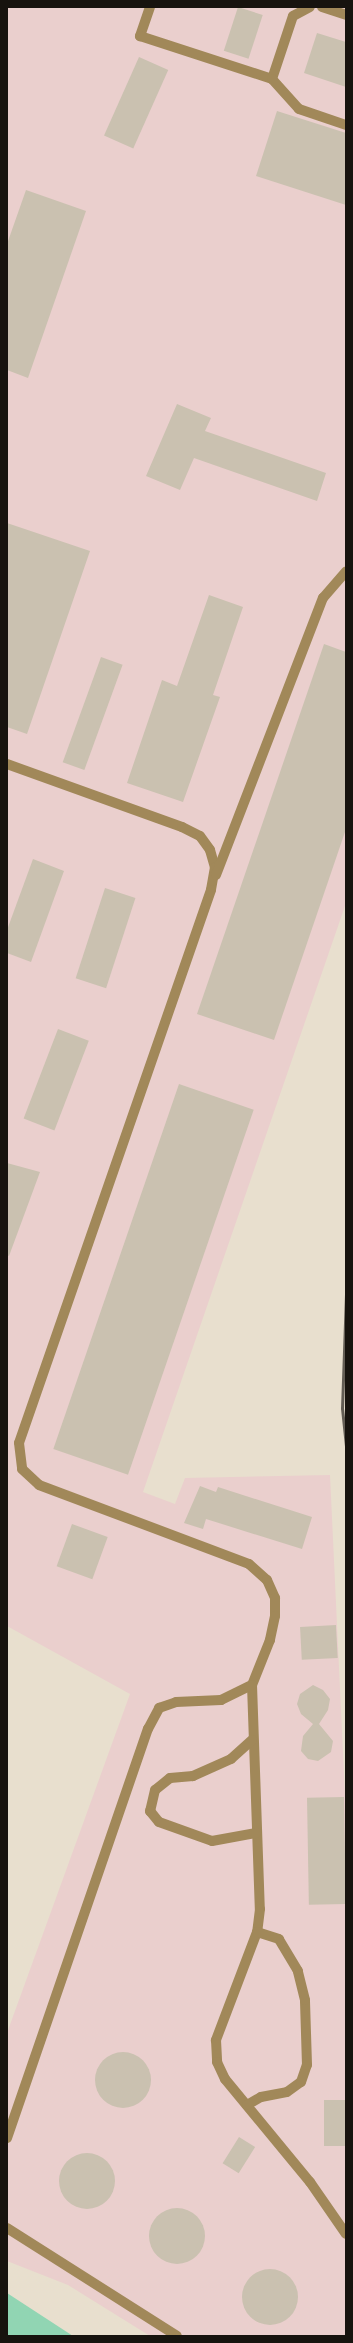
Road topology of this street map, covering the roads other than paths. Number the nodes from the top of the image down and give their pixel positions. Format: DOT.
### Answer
graph roads {
  1 [pos="150,7"];
  2 [pos="310,7"];
  3 [pos="322,7"];
  4 [pos="346,15"];
  5 [pos="272,79"];
  6 [pos="346,124"];
  7 [pos="346,572"];
  8 [pos="7,764"];
  9 [pos="211,890"];
  10 [pos="252,1685"];
  11 [pos="252,1740"];
  12 [pos="256,1833"];
  13 [pos="257,1932"];
  14 [pos="247,2105"];
  15 [pos="7,2138"];
  16 [pos="7,2228"];
  17 [pos="346,2234"];
  18 [pos="177,2336"];
  1 -- 5 [label="street"];
  2 -- 5 [label="street"];
  3 -- 4 [label="street"];
  5 -- 6 [label="street"];
  7 -- 9 [label="street"];
  8 -- 9 [label="street"];
  9 -- 10 [label="street"];
  10 -- 11 [label="street"];
  10 -- 15 [label="street"];
  11 -- 12 [label="street"];
  11 -- 12 [label="street"];
  12 -- 13 [label="street"];
  13 -- 14 [label="street"];
  13 -- 14 [label="street"];
  14 -- 17 [label="street"];
  16 -- 18 [label="street"];
}
